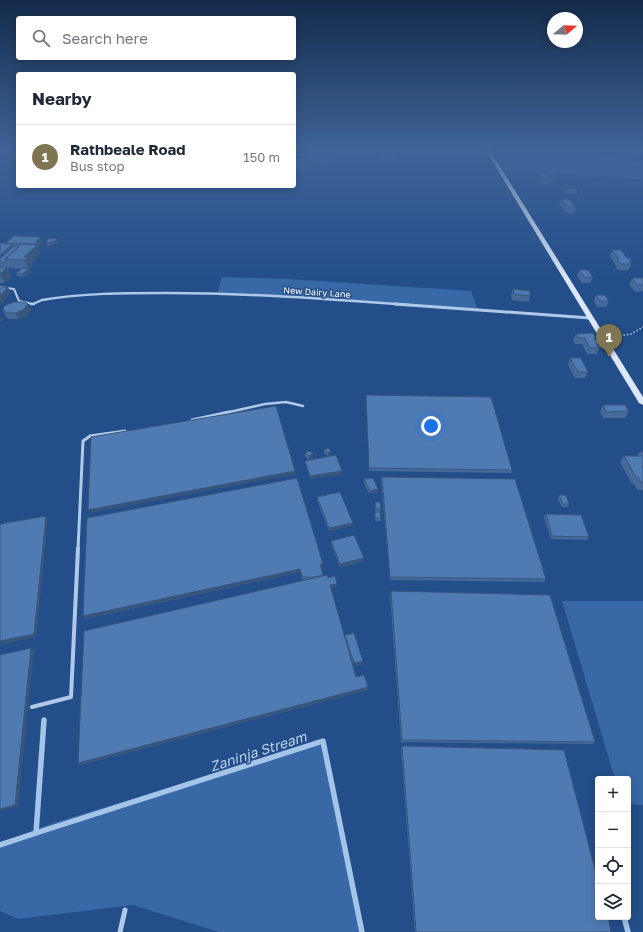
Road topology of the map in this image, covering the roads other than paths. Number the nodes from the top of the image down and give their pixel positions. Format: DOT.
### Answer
graph roads {
  1 [pos="514,192"];
  2 [pos="1,287"];
  3 [pos="42,300"];
  4 [pos="590,318"];
  5 [pos="643,403"];
  6 [pos="304,406"];
  7 [pos="187,421"];
  8 [pos="129,430"];
  9 [pos="32,707"];
  10 [pos="125,910"];
  11 [pos="120,932"];
  1 -- 4 [label="main road"];
  2 -- 3 [label="lane"];
  3 -- 4 [label="street, New Dairy Lane"];
  4 -- 5 [label="main road"];
  6 -- 7 [label="lane"];
  8 -- 9 [label="lane"];
  10 -- 11 [label="lane"];
}
